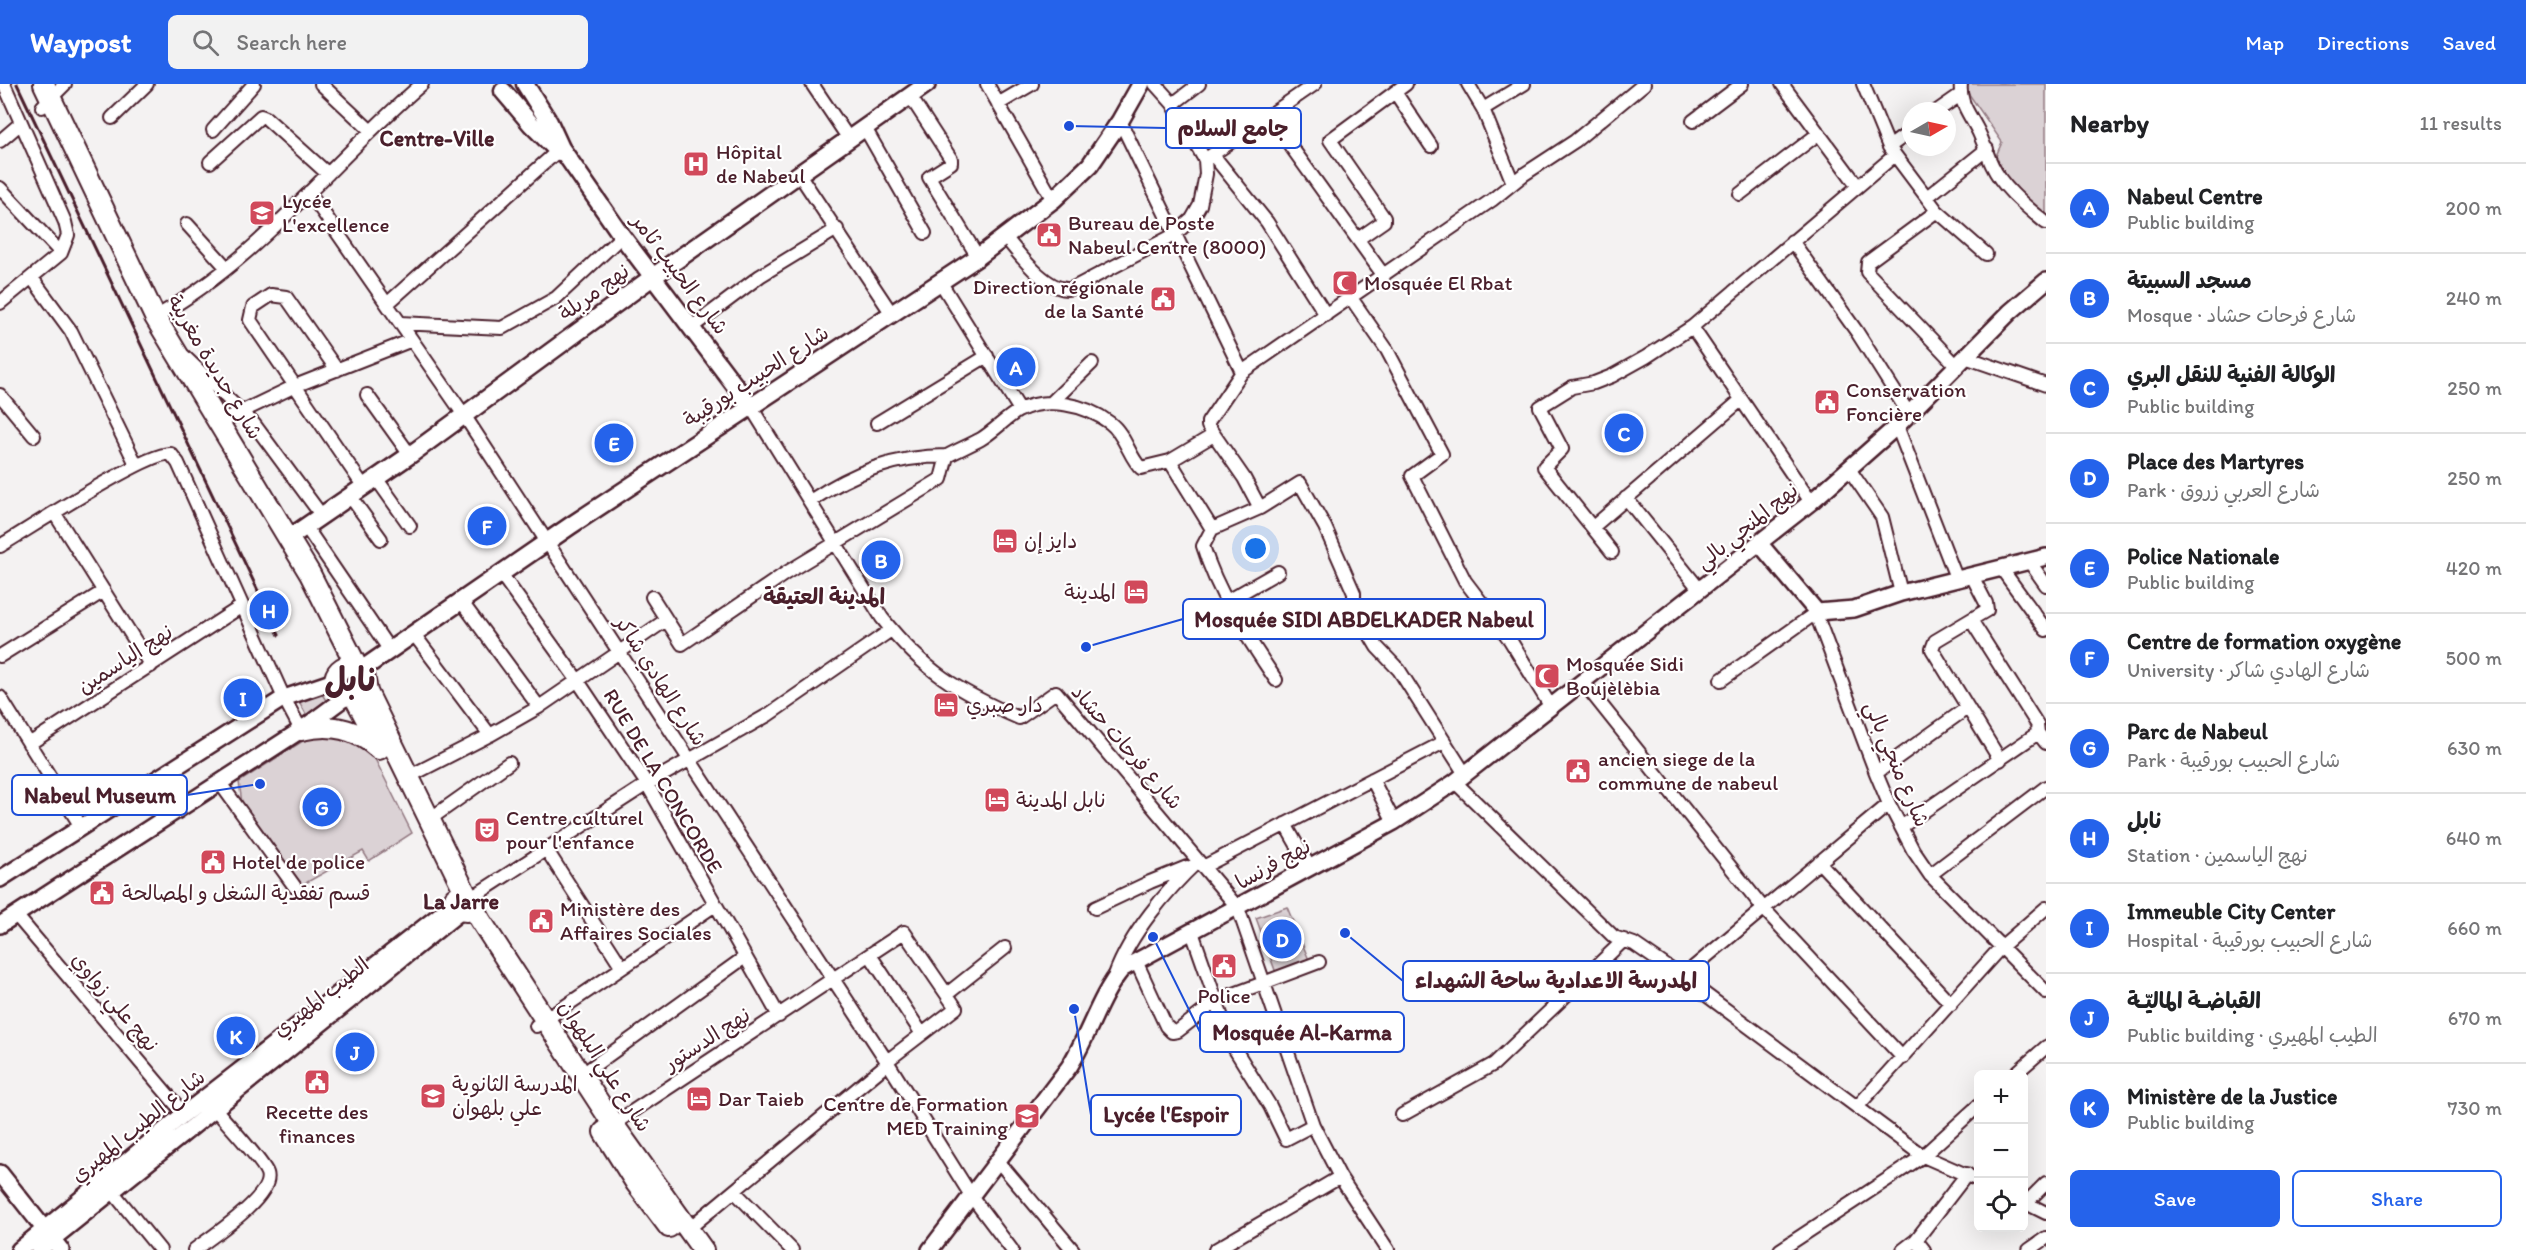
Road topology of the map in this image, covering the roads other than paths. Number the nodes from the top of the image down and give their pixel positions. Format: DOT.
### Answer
graph roads {
  1 [pos="4,84"];
  2 [pos="31,84"];
  3 [pos="147,84"];
  4 [pos="254,84"];
  5 [pos="321,84"];
  6 [pos="422,84"];
  7 [pos="524,84"];
  8 [pos="812,84"];
  9 [pos="927,84"];
  10 [pos="987,84"];
  11 [pos="1032,84"];
  12 [pos="1141,84"];
  13 [pos="1155,84"];
  14 [pos="1199,84"];
  15 [pos="1315,84"];
  16 [pos="1406,84"];
  17 [pos="1468,84"];
  18 [pos="1524,84"];
  19 [pos="1644,84"];
  20 [pos="1742,84"];
  21 [pos="1782,84"];
  22 [pos="1863,84"];
  23 [pos="501,86"];
  24 [pos="1960,89"];
  25 [pos="1395,92"];
  26 [pos="50,93"];
  27 [pos="910,96"];
  28 [pos="1947,102"];
  29 [pos="998,104"];
  30 [pos="1173,104"];
  31 [pos="1483,109"];
  32 [pos="1269,116"];
  33 [pos="112,118"];
  34 [pos="1120,121"];
  35 [pos="1693,121"];
  36 [pos="21,123"];
  37 [pos="865,128"];
  38 [pos="213,130"];
  39 [pos="372,131"];
  40 [pos="1818,134"];
  41 [pos="849,139"];
  42 [pos="1902,140"];
  43 [pos="0,141"];
  44 [pos="1431,146"];
  45 [pos="1987,149"];
  46 [pos="560,150"];
  47 [pos="1892,151"];
  48 [pos="1209,157"];
  49 [pos="210,162"];
  50 [pos="327,174"];
  51 [pos="799,174"];
  52 [pos="1513,183"];
  53 [pos="1857,185"];
  54 [pos="0,188"];
  55 [pos="309,192"];
  56 [pos="1740,194"];
  57 [pos="1927,197"];
  58 [pos="1053,200"];
  59 [pos="1937,211"];
  60 [pos="2046,223"];
  61 [pos="187,225"];
  62 [pos="837,229"];
  63 [pos="925,233"];
  64 [pos="1174,235"];
  65 [pos="622,236"];
  66 [pos="1005,237"];
  67 [pos="1358,239"];
  68 [pos="1792,241"];
  69 [pos="61,254"];
  70 [pos="1986,254"];
  71 [pos="978,257"];
  72 [pos="227,268"];
  73 [pos="654,276"];
  74 [pos="1384,276"];
  75 [pos="32,278"];
  76 [pos="2046,281"];
  77 [pos="941,283"];
  78 [pos="1351,298"];
  79 [pos="0,303"];
  80 [pos="387,304"];
  81 [pos="891,314"];
  82 [pos="1326,315"];
  83 [pos="155,317"];
  84 [pos="400,323"];
  85 [pos="692,327"];
  86 [pos="1692,327"];
  87 [pos="412,340"];
  88 [pos="176,350"];
  89 [pos="987,356"];
  90 [pos="1961,361"];
  91 [pos="1092,363"];
  92 [pos="337,370"];
  93 [pos="1242,372"];
  94 [pos="2046,385"];
  95 [pos="295,386"];
  96 [pos="0,395"];
  97 [pos="367,395"];
  98 [pos="1741,400"];
  99 [pos="1052,402"];
  100 [pos="751,406"];
  101 [pos="1020,410"];
  102 [pos="242,411"];
  103 [pos="1909,414"];
  104 [pos="464,416"];
  105 [pos="220,422"];
  106 [pos="877,423"];
  107 [pos="1897,426"];
  108 [pos="34,436"];
  109 [pos="1212,436"];
  110 [pos="410,455"];
  111 [pos="947,456"];
  112 [pos="1170,461"];
  113 [pos="136,464"];
  114 [pos="1849,469"];
  115 [pos="363,487"];
  116 [pos="1626,498"];
  117 [pos="810,501"];
  118 [pos="1811,502"];
  119 [pos="1260,508"];
  120 [pos="55,514"];
  121 [pos="322,516"];
  122 [pos="306,526"];
  123 [pos="410,526"];
  124 [pos="1593,527"];
  125 [pos="1212,530"];
  126 [pos="381,538"];
  127 [pos="284,542"];
  128 [pos="547,542"];
  129 [pos="835,544"];
  130 [pos="1760,544"];
  131 [pos="0,546"];
  132 [pos="1612,552"];
  133 [pos="2046,557"];
  134 [pos="2029,561"];
  135 [pos="2001,568"];
  136 [pos="1278,572"];
  137 [pos="501,574"];
  138 [pos="1965,578"];
  139 [pos="2046,585"];
  140 [pos="1700,590"];
  141 [pos="104,591"];
  142 [pos="1900,593"];
  143 [pos="652,597"];
  144 [pos="461,601"];
  145 [pos="1227,601"];
  146 [pos="242,606"];
  147 [pos="1818,612"];
  148 [pos="666,620"];
  149 [pos="1971,620"];
  150 [pos="891,630"];
  151 [pos="2046,630"];
  152 [pos="413,633"];
  153 [pos="388,649"];
  154 [pos="620,653"];
  155 [pos="0,656"];
  156 [pos="151,666"];
  157 [pos="352,680"];
  158 [pos="1276,680"];
  159 [pos="1721,680"];
  160 [pos="578,681"];
  161 [pos="1583,682"];
  162 [pos="0,697"];
  163 [pos="284,698"];
  164 [pos="539,706"];
  165 [pos="1551,707"];
  166 [pos="1967,708"];
  167 [pos="301,730"];
  168 [pos="490,735"];
  169 [pos="2042,738"];
  170 [pos="1444,742"];
  171 [pos="29,744"];
  172 [pos="385,755"];
  173 [pos="2000,760"];
  174 [pos="691,761"];
  175 [pos="509,763"];
  176 [pos="1876,773"];
  177 [pos="410,776"];
  178 [pos="1460,778"];
  179 [pos="1372,779"];
  180 [pos="220,783"];
  181 [pos="647,784"];
  182 [pos="2046,787"];
  183 [pos="1889,804"];
  184 [pos="430,819"];
  185 [pos="1394,822"];
  186 [pos="1285,824"];
  187 [pos="1901,826"];
  188 [pos="82,828"];
  189 [pos="546,849"];
  190 [pos="1820,862"];
  191 [pos="1199,864"];
  192 [pos="1310,868"];
  193 [pos="1930,875"];
  194 [pos="0,879"];
  195 [pos="295,887"];
  196 [pos="463,903"];
  197 [pos="715,905"];
  198 [pos="1095,908"];
  199 [pos="1238,908"];
  200 [pos="2046,908"];
  201 [pos="1764,909"];
  202 [pos="16,915"];
  203 [pos="0,925"];
  204 [pos="1192,932"];
  205 [pos="1624,940"];
  206 [pos="2001,947"];
  207 [pos="1005,948"];
  208 [pos="870,955"];
  209 [pos="745,957"];
  210 [pos="1136,961"];
  211 [pos="1319,962"];
  212 [pos="622,967"];
  213 [pos="1682,977"];
  214 [pos="834,980"];
  215 [pos="1112,983"];
  216 [pos="1264,983"];
  217 [pos="2046,992"];
  218 [pos="947,994"];
  219 [pos="1218,1000"];
  220 [pos="1952,1004"];
  221 [pos="779,1016"];
  222 [pos="541,1023"];
  223 [pos="922,1034"];
  224 [pos="2046,1047"];
  225 [pos="1903,1058"];
  226 [pos="888,1062"];
  227 [pos="2019,1070"];
  228 [pos="581,1075"];
  229 [pos="1857,1107"];
  230 [pos="214,1108"];
  231 [pos="1974,1110"];
  232 [pos="184,1114"];
  233 [pos="1402,1115"];
  234 [pos="1313,1125"];
  235 [pos="608,1127"];
  236 [pos="1923,1156"];
  237 [pos="998,1161"];
  238 [pos="0,1173"];
  239 [pos="1340,1177"];
  240 [pos="1973,1177"];
  241 [pos="2046,1183"];
  242 [pos="112,1191"];
  243 [pos="735,1192"];
  244 [pos="972,1197"];
  245 [pos="2028,1200"];
  246 [pos="2028,1204"];
  247 [pos="2046,1213"];
  248 [pos="2046,1238"];
  249 [pos="52,1240"];
  250 [pos="687,1240"];
  251 [pos="1920,1245"];
  252 [pos="19,1250"];
  253 [pos="39,1250"];
  254 [pos="160,1250"];
  255 [pos="194,1250"];
  256 [pos="703,1250"];
  257 [pos="792,1250"];
  258 [pos="930,1250"];
  259 [pos="1012,1250"];
  260 [pos="1072,1250"];
  261 [pos="1215,1250"];
  262 [pos="1388,1250"];
  263 [pos="1780,1250"];
  264 [pos="1903,1250"];
  265 [pos="2029,1250"];
  1 -- 36 [label="street"];
  2 -- 26 [label="main road, شارع جديدة مغربية"];
  3 -- 33 [label="street"];
  4 -- 38 [label="street"];
  5 -- 39 [label="street"];
  6 -- 39 [label="street"];
  7 -- 23 [label="main road"];
  7 -- 46 [label="main road, شارع الحبيب ثامر"];
  8 -- 41 [label="street"];
  9 -- 27 [label="main road, نهج مربلة"];
  10 -- 29 [label="street"];
  11 -- 29 [label="street"];
  12 -- 34 [label="main road, شارع الحبيب بورقيبة"];
  13 -- 30 [label="street"];
  14 -- 30 [label="street"];
  15 -- 32 [label="street"];
  16 -- 25 [label="street"];
  17 -- 31 [label="street"];
  18 -- 31 [label="street"];
  19 -- 52 [label="street"];
  20 -- 35 [label="street"];
  21 -- 40 [label="street"];
  22 -- 47 [label="street"];
  23 -- 46 [label="main road, شارع الحبيب ثامر"];
  24 -- 28 [label="street"];
  24 -- 45 [label="street"];
  25 -- 44 [label="street"];
  25 -- 67 [label="street"];
  26 -- 83 [label="main road, شارع جديدة مغربية"];
  26 -- 127 [label="main road, شارع جديدة مغربية"];
  27 -- 37 [label="main road, نهج مربلة"];
  27 -- 71 [label="street"];
  29 -- 58 [label="street"];
  30 -- 48 [label="street"];
  31 -- 52 [label="street"];
  32 -- 48 [label="street"];
  32 -- 67 [label="street"];
  34 -- 58 [label="main road, شارع الحبيب بورقيبة"];
  34 -- 64 [label="street"];
  36 -- 43 [label="street"];
  36 -- 69 [label="street"];
  37 -- 41 [label="main road, نهج مربلة"];
  37 -- 63 [label="street"];
  39 -- 50 [label="street"];
  40 -- 53 [label="street"];
  40 -- 56 [label="street"];
  41 -- 51 [label="main road, نهج مربلة"];
  42 -- 47 [label="street"];
  45 -- 57 [label="street"];
  45 -- 60 [label="street"];
  46 -- 65 [label="main road, شارع الحبيب ثامر"];
  46 -- 80 [label="street"];
  47 -- 53 [label="street"];
  47 -- 57 [label="street"];
  48 -- 64 [label="street"];
  48 -- 82 [label="street"];
  49 -- 50 [label="street"];
  50 -- 55 [label="street"];
  51 -- 62 [label="street"];
  51 -- 73 [label="main road, نهج مربلة"];
  52 -- 74 [label="street"];
  53 -- 68 [label="street"];
  54 -- 69 [label="street"];
  55 -- 72 [label="street"];
  55 -- 80 [label="street, شارع الهادي شاكر"];
  57 -- 59 [label="street"];
  58 -- 66 [label="main road, شارع الحبيب بورقيبة"];
  59 -- 70 [label="street"];
  59 -- 90 [label="street"];
  61 -- 72 [label="street"];
  62 -- 81 [label="street"];
  62 -- 85 [label="street"];
  64 -- 66 [label="street"];
  64 -- 93 [label="street"];
  65 -- 73 [label="main road, شارع الحبيب ثامر"];
  65 -- 84 [label="street"];
  66 -- 71 [label="main road, شارع الحبيب بورقيبة"];
  67 -- 74 [label="street"];
  68 -- 86 [label="street"];
  68 -- 103 [label="street"];
  69 -- 75 [label="street"];
  71 -- 77 [label="main road, شارع الحبيب بورقيبة"];
  72 -- 83 [label="street"];
  73 -- 85 [label="main road, شارع الحبيب ثامر"];
  73 -- 104 [label="main road, نهج مربلة"];
  74 -- 78 [label="street"];
  75 -- 79 [label="street"];
  75 -- 113 [label="street"];
  76 -- 90 [label="street, نهج المنجي بالي"];
  77 -- 81 [label="main road, شارع الحبيب بورقيبة"];
  77 -- 89 [label="street"];
  78 -- 82 [label="street"];
  78 -- 165 [label="street"];
  80 -- 84 [label="street, شارع الهادي شاكر"];
  81 -- 100 [label="main road, شارع الحبيب بورقيبة"];
  82 -- 93 [label="street"];
  83 -- 88 [label="main road, شارع جديدة مغربية"];
  84 -- 87 [label="street, شارع الهادي شاكر"];
  85 -- 100 [label="main road, شارع الحبيب ثامر"];
  86 -- 98 [label="street"];
  86 -- 124 [label="street"];
  87 -- 92 [label="street"];
  87 -- 104 [label="street, شارع الهادي شاكر"];
  88 -- 102 [label="street"];
  88 -- 105 [label="main road, شارع جديدة مغربية"];
  89 -- 101 [label="street"];
  89 -- 106 [label="street"];
  90 -- 94 [label="street"];
  90 -- 103 [label="street, نهج المنجي بالي"];
  91 -- 99 [label="street"];
  92 -- 95 [label="street"];
  92 -- 95 [label="street"];
  93 -- 109 [label="street"];
  95 -- 102 [label="street"];
  95 -- 115 [label="street"];
  96 -- 108 [label="street"];
  97 -- 110 [label="street"];
  98 -- 116 [label="street"];
  98 -- 118 [label="street"];
  99 -- 101 [label="street"];
  99 -- 112 [label="street"];
  100 -- 117 [label="street, شارع فرحات حشاد"];
  100 -- 128 [label="main road, شارع الحبيب بورقيبة"];
  101 -- 111 [label="street"];
  102 -- 105 [label="street"];
  102 -- 121 [label="street"];
  103 -- 107 [label="street, نهج المنجي بالي"];
  104 -- 110 [label="main road, نهج مربلة"];
  104 -- 128 [label="street, شارع الهادي شاكر"];
  105 -- 127 [label="main road, شارع جديدة مغربية"];
  107 -- 114 [label="street, نهج المنجي بالي"];
  107 -- 138 [label="street"];
  109 -- 112 [label="street"];
  109 -- 119 [label="street"];
  110 -- 115 [label="main road, نهج مربلة"];
  111 -- 117 [label="street"];
  111 -- 129 [label="street"];
  112 -- 125 [label="street"];
  113 -- 120 [label="street"];
  113 -- 146 [label="street"];
  114 -- 118 [label="street, نهج المنجي بالي"];
  114 -- 142 [label="street"];
  115 -- 121 [label="main road, نهج مربلة"];
  115 -- 123 [label="street"];
  115 -- 126 [label="street"];
  116 -- 124 [label="street"];
  116 -- 140 [label="street"];
  117 -- 129 [label="street, شارع فرحات حشاد"];
  118 -- 130 [label="street, نهج المنجي بالي"];
  119 -- 125 [label="street"];
  119 -- 170 [label="street"];
  120 -- 131 [label="street"];
  120 -- 141 [label="street"];
  121 -- 122 [label="main road, نهج مربلة"];
  122 -- 127 [label="main road, نهج مربلة"];
  122 -- 153 [label="street"];
  124 -- 132 [label="street"];
  125 -- 145 [label="street"];
  127 -- 157 [label="main road, شارع جديدة مغربية"];
  128 -- 137 [label="main road, شارع الحبيب بورقيبة"];
  128 -- 154 [label="street, شارع الهادي شاكر"];
  129 -- 148 [label="street"];
  129 -- 150 [label="street, شارع فرحات حشاد"];
  130 -- 140 [label="street, نهج المنجي بالي"];
  130 -- 147 [label="street"];
  133 -- 134 [label="street"];
  134 -- 135 [label="street"];
  134 -- 139 [label="street"];
  135 -- 138 [label="street"];
  135 -- 151 [label="street"];
  136 -- 145 [label="street"];
  137 -- 144 [label="main road, شارع الحبيب بورقيبة"];
  137 -- 160 [label="street, RUE DE LA CONCORDE"];
  138 -- 142 [label="street"];
  138 -- 149 [label="street"];
  140 -- 161 [label="street, نهج المنجي بالي"];
  141 -- 155 [label="street"];
  141 -- 156 [label="street"];
  142 -- 147 [label="street"];
  143 -- 148 [label="street"];
  144 -- 152 [label="main road, شارع الحبيب بورقيبة"];
  144 -- 164 [label="street"];
  145 -- 158 [label="street"];
  146 -- 156 [label="street, نهج الياسمين"];
  146 -- 163 [label="street"];
  147 -- 159 [label="street"];
  147 -- 176 [label="street, شارع منجي بالي"];
  148 -- 154 [label="street"];
  149 -- 166 [label="street"];
  149 -- 169 [label="street"];
  150 -- 174 [label="street"];
  150 -- 191 [label="street, شارع فرحات حشاد"];
  152 -- 153 [label="main road, شارع الحبيب بورقيبة"];
  152 -- 168 [label="street"];
  153 -- 157 [label="main road, شارع الحبيب بورقيبة"];
  154 -- 160 [label="street"];
  154 -- 174 [label="street, شارع الهادي شاكر"];
  156 -- 171 [label="street, نهج الياسمين"];
  157 -- 163 [label="street, شارع الحبيب بورقيبة"];
  157 -- 167 [label="street, شارع الحبيب بورقيبة"];
  157 -- 172 [label="main road, شارع علي البلهوان"];
  157 -- 177 [label="main road, شارع علي البلهوان"];
  160 -- 164 [label="street"];
  160 -- 181 [label="street, RUE DE LA CONCORDE"];
  161 -- 165 [label="street, نهج المنجي بالي"];
  161 -- 201 [label="street"];
  162 -- 171 [label="street"];
  163 -- 167 [label="street"];
  163 -- 188 [label="street, شارع الحبيب بورقيبة"];
  164 -- 168 [label="street"];
  165 -- 178 [label="street, نهج المنجي بالي"];
  166 -- 173 [label="street"];
  166 -- 176 [label="street"];
  167 -- 172 [label="main road"];
  167 -- 180 [label="street, شارع الحبيب بورقيبة"];
  168 -- 177 [label="street"];
  169 -- 173 [label="street"];
  170 -- 178 [label="street"];
  170 -- 179 [label="street"];
  171 -- 188 [label="street"];
  172 -- 196 [label="main road, شارع علي البلهوان"];
  173 -- 187 [label="street"];
  174 -- 181 [label="street"];
  174 -- 214 [label="street, شارع الهادي شاكر"];
  175 -- 184 [label="street"];
  176 -- 183 [label="street, شارع منجي بالي"];
  177 -- 184 [label="main road, شارع علي البلهوان"];
  178 -- 185 [label="street, نهج فرنسا"];
  178 -- 205 [label="street"];
  179 -- 185 [label="street"];
  179 -- 186 [label="street"];
  180 -- 195 [label="street"];
  180 -- 202 [label="street, شارع الحبيب بورقيبة"];
  181 -- 189 [label="street"];
  181 -- 197 [label="street, RUE DE LA CONCORDE"];
  182 -- 193 [label="street"];
  183 -- 187 [label="street, شارع منجي بالي"];
  183 -- 190 [label="street"];
  184 -- 196 [label="main road, شارع علي البلهوان"];
  185 -- 192 [label="street, نهج فرنسا"];
  186 -- 191 [label="street"];
  186 -- 192 [label="street"];
  187 -- 193 [label="street, شارع منجي بالي"];
  188 -- 194 [label="street, شارع الحبيب بورقيبة"];
  189 -- 196 [label="street"];
  189 -- 212 [label="street"];
  190 -- 201 [label="street"];
  190 -- 220 [label="street"];
  191 -- 198 [label="street"];
  191 -- 199 [label="street, شارع فرحات حشاد"];
  191 -- 215 [label="street"];
  192 -- 199 [label="street, نهج فرنسا"];
  193 -- 206 [label="street, شارع منجي بالي"];
  196 -- 222 [label="main road, شارع علي البلهوان"];
  196 -- 230 [label="street, الطيب المهيري"];
  196 -- 232 [label="street, شارع الطيب المهيري"];
  197 -- 209 [label="street, RUE DE LA CONCORDE"];
  197 -- 212 [label="street"];
  199 -- 204 [label="street, نهج فرنسا"];
  199 -- 216 [label="street"];
  200 -- 206 [label="street"];
  201 -- 213 [label="street"];
  201 -- 225 [label="street"];
  202 -- 203 [label="street, شارع الحبيب بورقيبة"];
  202 -- 232 [label="street, نهج علي زواوي"];
  204 -- 210 [label="street, نهج فرنسا"];
  204 -- 219 [label="street"];
  205 -- 213 [label="street"];
  205 -- 233 [label="street"];
  206 -- 217 [label="street, شارع منجي بالي"];
  206 -- 220 [label="street"];
  207 -- 218 [label="street"];
  208 -- 214 [label="street, نهج الدستور"];
  208 -- 218 [label="street, نهج الدستور"];
  208 -- 223 [label="street"];
  209 -- 221 [label="street, RUE DE LA CONCORDE"];
  209 -- 228 [label="street"];
  210 -- 215 [label="street, نهج فرنسا"];
  210 -- 219 [label="street"];
  211 -- 216 [label="street"];
  212 -- 222 [label="street"];
  213 -- 229 [label="street"];
  214 -- 221 [label="street, نهج الدستور"];
  214 -- 226 [label="street, شارع الهادي شاكر"];
  215 -- 237 [label="street"];
  216 -- 219 [label="street"];
  216 -- 234 [label="street"];
  218 -- 223 [label="street"];
  219 -- 234 [label="street"];
  220 -- 225 [label="street"];
  221 -- 235 [label="street, نهج الدستور"];
  222 -- 228 [label="main road, شارع علي البلهوان"];
  222 -- 235 [label="main road, شارع علي البلهوان"];
  223 -- 226 [label="street"];
  224 -- 227 [label="street"];
  225 -- 229 [label="street"];
  226 -- 243 [label="street"];
  226 -- 244 [label="street, شارع الهادي شاكر"];
  228 -- 235 [label="main road, شارع علي البلهوان"];
  229 -- 236 [label="street"];
  230 -- 242 [label="street, الطيب المهيري"];
  230 -- 255 [label="street"];
  231 -- 236 [label="street"];
  232 -- 249 [label="street, شارع الطيب المهيري"];
  234 -- 239 [label="street"];
  235 -- 250 [label="main road, شارع علي البلهوان"];
  236 -- 240 [label="street"];
  236 -- 263 [label="street"];
  237 -- 244 [label="street"];
  237 -- 260 [label="street"];
  238 -- 249 [label="street"];
  239 -- 261 [label="street"];
  239 -- 262 [label="street"];
  240 -- 251 [label="street"];
  241 -- 245 [label="street"];
  242 -- 249 [label="street, الطيب المهيري"];
  242 -- 254 [label="street"];
  243 -- 250 [label="street"];
  243 -- 257 [label="street"];
  244 -- 258 [label="street"];
  244 -- 259 [label="street, شارع الهادي شاكر"];
  246 -- 247 [label="street"];
  248 -- 265 [label="street"];
  249 -- 252 [label="street, شارع الطيب المهيري"];
  249 -- 253 [label="street, الطيب المهيري"];
  250 -- 256 [label="main road, شارع علي البلهوان"];
  251 -- 264 [label="street"];
}
